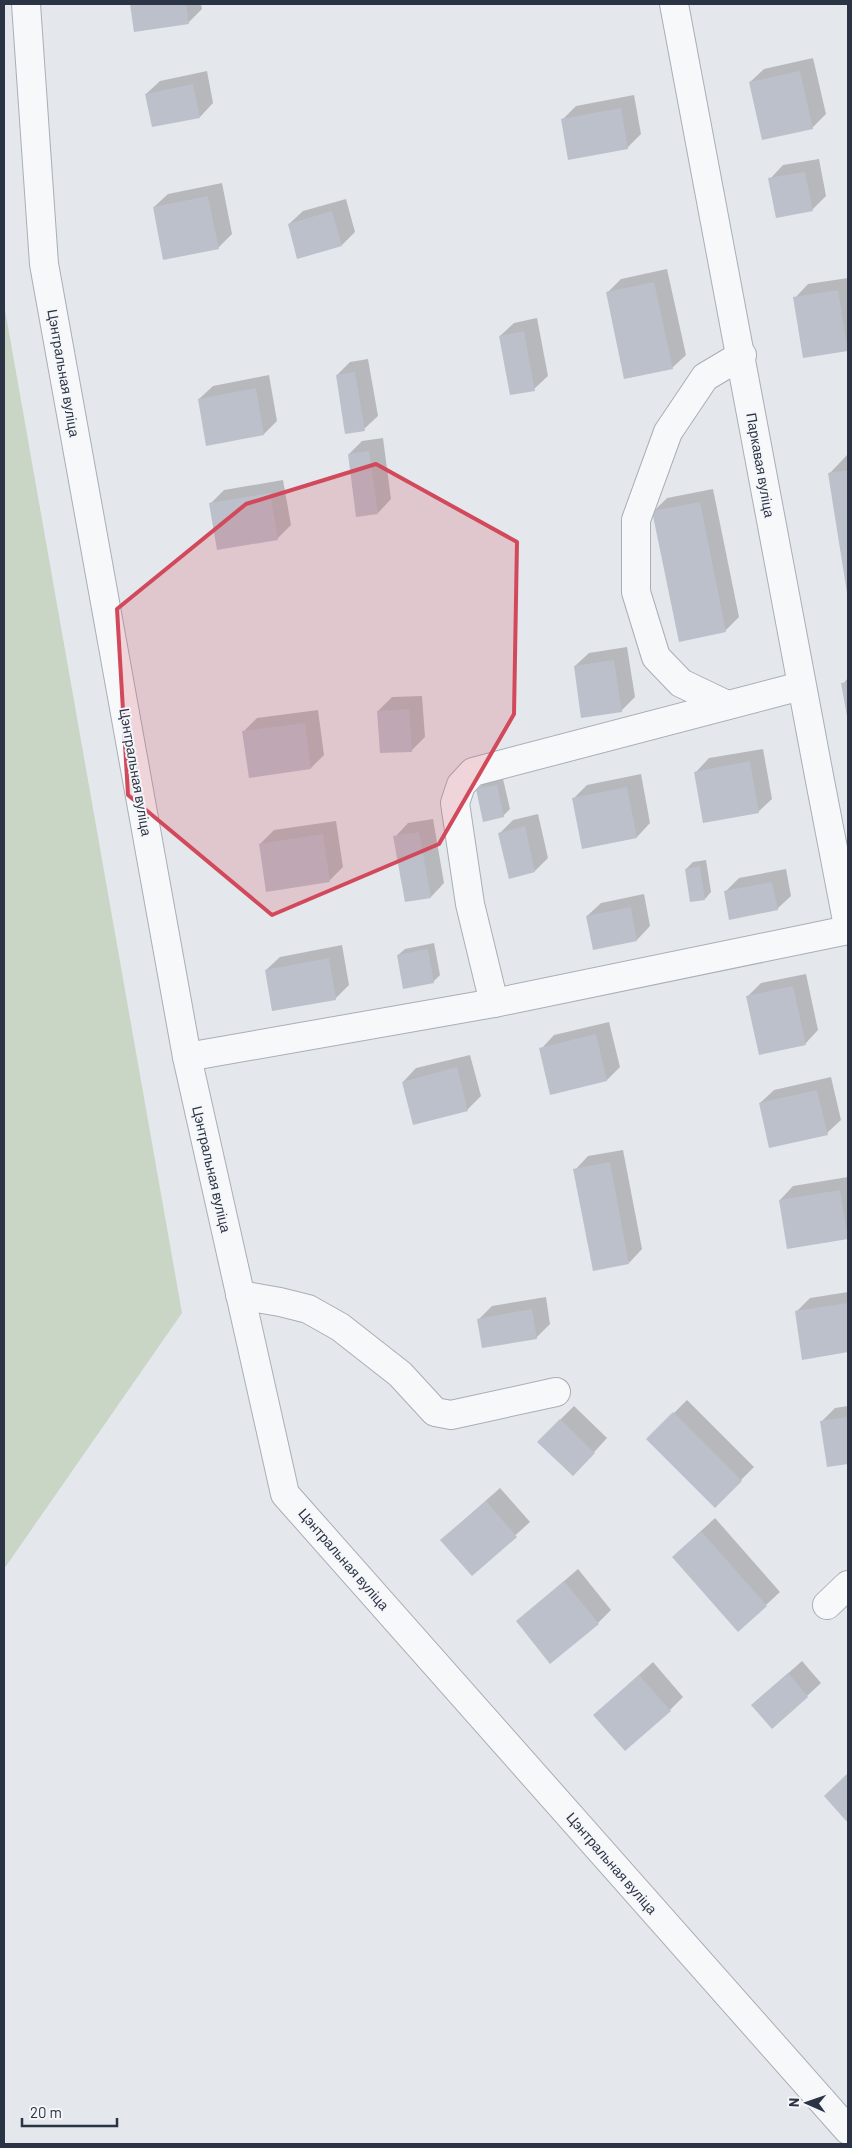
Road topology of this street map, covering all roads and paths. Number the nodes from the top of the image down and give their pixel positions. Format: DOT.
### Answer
graph roads {
  1 [pos="26,4"];
  2 [pos="674,4"];
  3 [pos="742,355"];
  4 [pos="801,686"];
  5 [pos="727,705"];
  6 [pos="848,926"];
  7 [pos="848,930"];
  8 [pos="494,1004"];
  9 [pos="187,1057"];
  10 [pos="240,1295"];
  11 [pos="556,1392"];
  12 [pos="848,1585"];
  13 [pos="827,1605"];
  14 [pos="848,2130"];
  1 -- 9 [label="street, Цэнтральная вуліца"];
  2 -- 3 [label="street, Паркавая вуліца"];
  3 -- 4 [label="street, Паркавая вуліца"];
  3 -- 5 [label="street"];
  4 -- 5 [label="street"];
  4 -- 6 [label="street, Паркавая вуліца"];
  5 -- 8 [label="street"];
  7 -- 8 [label="street"];
  8 -- 9 [label="street"];
  9 -- 10 [label="street, Цэнтральная вуліца"];
  10 -- 11 [label="street"];
  10 -- 14 [label="street, Цэнтральная вуліца"];
  12 -- 13 [label="street"];
}
